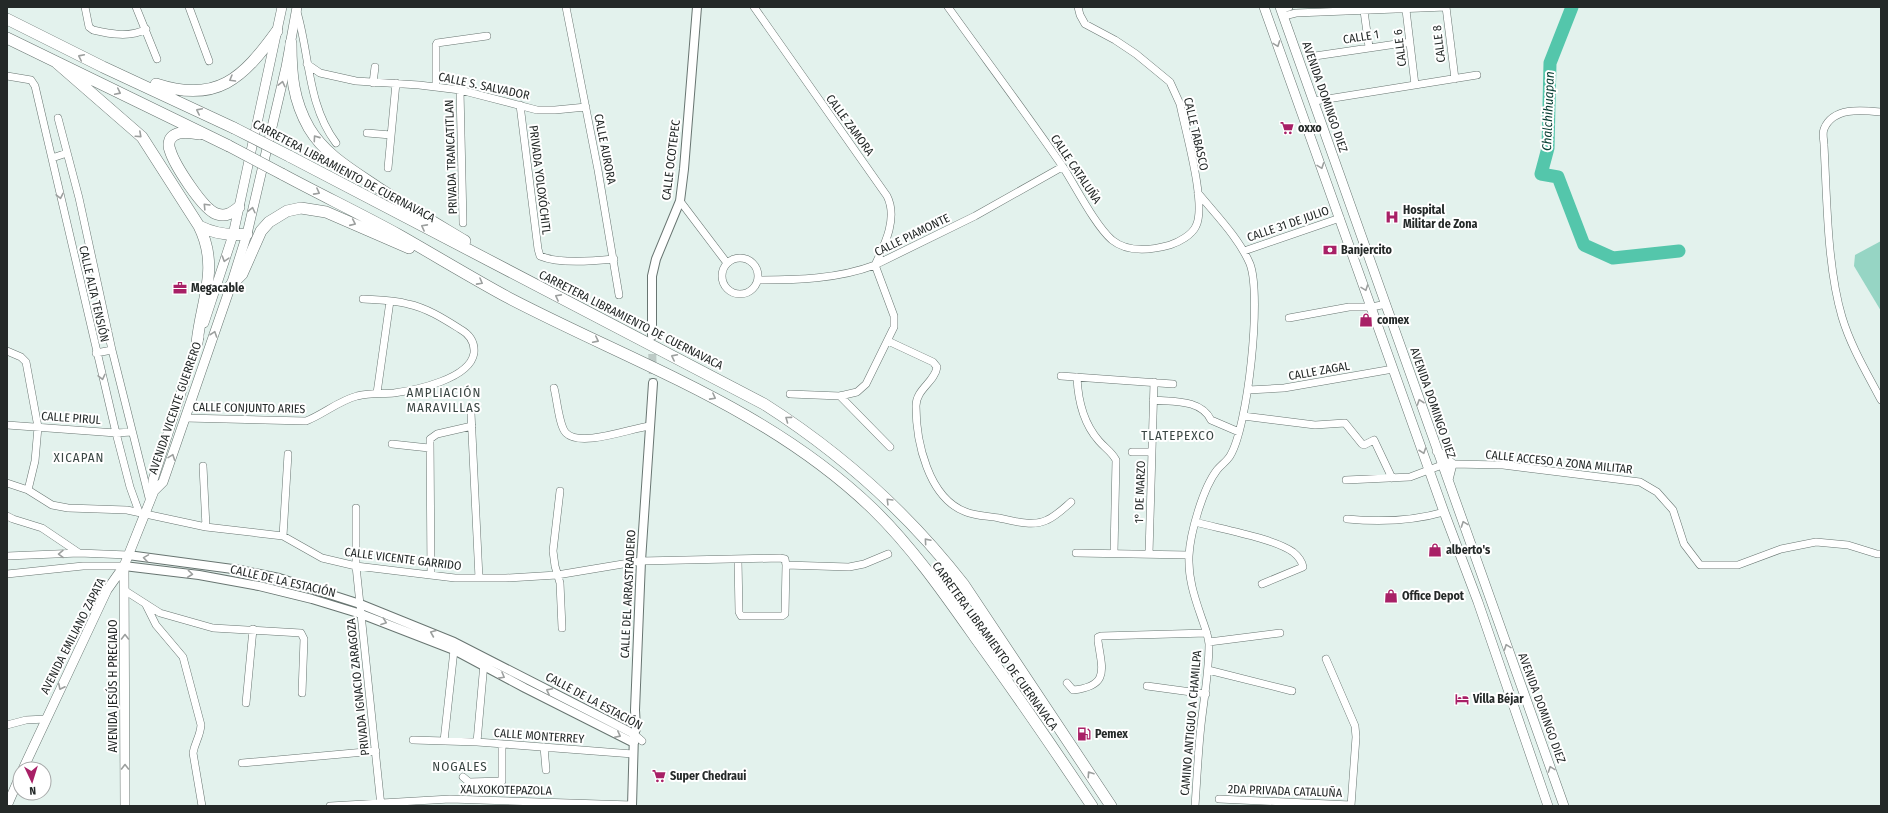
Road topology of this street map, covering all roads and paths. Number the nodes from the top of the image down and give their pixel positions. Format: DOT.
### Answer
graph roads {
  1 [pos="85,7"];
  2 [pos="136,7"];
  3 [pos="189,7"];
  4 [pos="282,7"];
  5 [pos="566,7"];
  6 [pos="697,7"];
  7 [pos="754,7"];
  8 [pos="948,7"];
  9 [pos="1078,7"];
  10 [pos="1264,7"];
  11 [pos="1446,7"];
  12 [pos="296,8"];
  13 [pos="1284,10"];
  14 [pos="1406,10"];
  15 [pos="1364,11"];
  16 [pos="7,20"];
  17 [pos="146,29"];
  18 [pos="277,31"];
  19 [pos="487,36"];
  20 [pos="7,38"];
  21 [pos="1410,42"];
  22 [pos="291,43"];
  23 [pos="1369,47"];
  24 [pos="1315,56"];
  25 [pos="157,58"];
  26 [pos="209,61"];
  27 [pos="57,63"];
  28 [pos="271,63"];
  29 [pos="307,64"];
  30 [pos="286,67"];
  31 [pos="374,67"];
  32 [pos="122,75"];
  33 [pos="1477,75"];
  34 [pos="7,76"];
  35 [pos="1455,79"];
  36 [pos="373,83"];
  37 [pos="396,83"];
  38 [pos="1415,85"];
  39 [pos="436,87"];
  40 [pos="460,90"];
  41 [pos="1315,101"];
  42 [pos="520,105"];
  43 [pos="586,107"];
  44 [pos="1881,112"];
  45 [pos="58,118"];
  46 [pos="1323,127"];
  47 [pos="1309,132"];
  48 [pos="367,133"];
  49 [pos="206,134"];
  50 [pos="391,135"];
  51 [pos="336,142"];
  52 [pos="68,153"];
  53 [pos="52,158"];
  54 [pos="1062,167"];
  55 [pos="388,168"];
  56 [pos="1198,193"];
  57 [pos="680,201"];
  58 [pos="239,208"];
  59 [pos="1340,218"];
  60 [pos="463,224"];
  61 [pos="199,226"];
  62 [pos="247,234"];
  63 [pos="233,235"];
  64 [pos="1244,251"];
  65 [pos="614,259"];
  66 [pos="727,263"];
  67 [pos="875,265"];
  68 [pos="460,271"];
  69 [pos="508,271"];
  70 [pos="758,280"];
  71 [pos="231,285"];
  72 [pos="619,295"];
  73 [pos="363,299"];
  74 [pos="390,301"];
  75 [pos="1386,304"];
  76 [pos="1372,307"];
  77 [pos="1289,318"];
  78 [pos="652,336"];
  79 [pos="888,341"];
  80 [pos="197,343"];
  81 [pos="112,350"];
  82 [pos="7,351"];
  83 [pos="96,353"];
  84 [pos="1393,368"];
  85 [pos="188,373"];
  86 [pos="1061,376"];
  87 [pos="200,377"];
  88 [pos="1077,377"];
  89 [pos="1154,382"];
  90 [pos="653,384"];
  91 [pos="1173,384"];
  92 [pos="554,388"];
  93 [pos="1248,390"];
  94 [pos="377,393"];
  95 [pos="790,394"];
  96 [pos="840,396"];
  97 [pos="1153,400"];
  98 [pos="1881,400"];
  99 [pos="471,413"];
  100 [pos="1243,416"];
  101 [pos="185,418"];
  102 [pos="7,425"];
  103 [pos="472,426"];
  104 [pos="650,426"];
  105 [pos="38,427"];
  106 [pos="132,432"];
  107 [pos="1239,432"];
  108 [pos="116,433"];
  109 [pos="392,444"];
  110 [pos="430,448"];
  111 [pos="890,448"];
  112 [pos="1437,451"];
  113 [pos="1132,452"];
  114 [pos="1152,452"];
  115 [pos="288,454"];
  116 [pos="1452,464"];
  117 [pos="1442,465"];
  118 [pos="203,466"];
  119 [pos="1429,470"];
  120 [pos="1392,478"];
  121 [pos="1346,480"];
  122 [pos="1448,480"];
  123 [pos="7,483"];
  124 [pos="28,490"];
  125 [pos="154,491"];
  126 [pos="560,491"];
  127 [pos="150,502"];
  128 [pos="1071,502"];
  129 [pos="356,508"];
  130 [pos="143,512"];
  131 [pos="1444,512"];
  132 [pos="7,516"];
  133 [pos="1347,519"];
  134 [pos="1195,522"];
  135 [pos="206,527"];
  136 [pos="284,536"];
  137 [pos="1076,552"];
  138 [pos="79,553"];
  139 [pos="1114,553"];
  140 [pos="888,554"];
  141 [pos="1149,554"];
  142 [pos="1881,554"];
  143 [pos="128,555"];
  144 [pos="1189,555"];
  145 [pos="7,556"];
  146 [pos="738,560"];
  147 [pos="641,561"];
  148 [pos="170,562"];
  149 [pos="786,565"];
  150 [pos="124,566"];
  151 [pos="356,566"];
  152 [pos="167,572"];
  153 [pos="7,574"];
  154 [pos="431,575"];
  155 [pos="557,575"];
  156 [pos="479,578"];
  157 [pos="1262,584"];
  158 [pos="124,590"];
  159 [pos="360,604"];
  160 [pos="146,605"];
  161 [pos="361,614"];
  162 [pos="562,628"];
  163 [pos="253,629"];
  164 [pos="1207,633"];
  165 [pos="1280,633"];
  166 [pos="1209,642"];
  167 [pos="454,650"];
  168 [pos="484,656"];
  169 [pos="1326,659"];
  170 [pos="484,666"];
  171 [pos="1208,670"];
  172 [pos="1067,683"];
  173 [pos="1147,686"];
  174 [pos="1292,691"];
  175 [pos="302,693"];
  176 [pos="1206,694"];
  177 [pos="246,703"];
  178 [pos="46,719"];
  179 [pos="7,725"];
  180 [pos="634,738"];
  181 [pos="413,740"];
  182 [pos="444,741"];
  183 [pos="477,742"];
  184 [pos="502,744"];
  185 [pos="544,747"];
  186 [pos="376,751"];
  187 [pos="633,754"];
  188 [pos="27,761"];
  189 [pos="242,763"];
  190 [pos="546,770"];
  191 [pos="463,776"];
  192 [pos="12,794"];
  193 [pos="1219,799"];
  194 [pos="450,803"];
  195 [pos="381,804"];
  196 [pos="632,805"];
  197 [pos="1351,805"];
  198 [pos="7,806"];
  199 [pos="125,806"];
  200 [pos="202,806"];
  201 [pos="330,806"];
  202 [pos="1092,806"];
  203 [pos="1111,806"];
  204 [pos="1195,806"];
  205 [pos="1548,806"];
  206 [pos="1564,806"];
  1 -- 17 [label="street"];
  2 -- 17 [label="street"];
  3 -- 26 [label="street"];
  4 -- 18 [label="main road, AVENIDA VICENTE GUERRERO"];
  5 -- 43 [label="street, CALLE AURORA"];
  6 -- 57 [label="street, CALLE OCOTEPEC"];
  7 -- 67 [label="street, CALLE ZAMORA"];
  8 -- 54 [label="street, CALLE CATALUÑA"];
  9 -- 56 [label="street, CALLE TABASCO"];
  10 -- 47 [label="main road, AVENIDA DOMINGO DIEZ, one-way"];
  11 -- 14 [label="street"];
  11 -- 35 [label="street, CALLE 8"];
  12 -- 22 [label="main road, AVENIDA VICENTE GUERRERO"];
  12 -- 29 [label="street"];
  13 -- 15 [label="street"];
  13 -- 41 [label="main road, AVENIDA DOMINGO DIEZ"];
  14 -- 15 [label="street"];
  14 -- 21 [label="street, CALLE 6"];
  15 -- 23 [label="street"];
  32 -- 16 [label="highway, CARRETERA LIBRAMIENTO DE CUERNAVACA, one-way"];
  17 -- 25 [label="street"];
  18 -- 28 [label="main road, AVENIDA VICENTE GUERRERO"];
  18 -- 32 [label="highway, one-way"];
  19 -- 39 [label="street"];
  20 -- 27 [label="highway, CARRETERA LIBRAMIENTO DE CUERNAVACA"];
  21 -- 23 [label="street, CALLE 1"];
  21 -- 38 [label="street, CALLE 6"];
  22 -- 30 [label="main road, AVENIDA VICENTE GUERRERO"];
  69 -- 22 [label="highway, one-way"];
  23 -- 24 [label="street, CALLE 1"];
  27 -- 49 [label="highway, CARRETERA LIBRAMIENTO DE CUERNAVACA, one-way"];
  27 -- 61 [label="highway, one-way"];
  28 -- 30 [label="main road"];
  28 -- 58 [label="main road, AVENIDA VICENTE GUERRERO"];
  29 -- 36 [label="street, CALLE S. SALVADOR"];
  29 -- 51 [label="street"];
  62 -- 30 [label="main road, AVENIDA VICENTE GUERRERO, one-way"];
  31 -- 36 [label="street"];
  69 -- 32 [label="highway, CARRETERA LIBRAMIENTO DE CUERNAVACA, one-way, bridge"];
  33 -- 35 [label="street"];
  34 -- 53 [label="street, CALLE ALTA TENSIÓN"];
  35 -- 38 [label="street"];
  36 -- 37 [label="street, CALLE S. SALVADOR"];
  37 -- 39 [label="street, CALLE S. SALVADOR"];
  37 -- 50 [label="street"];
  38 -- 41 [label="street"];
  39 -- 40 [label="street, CALLE S. SALVADOR"];
  40 -- 42 [label="street, CALLE S. SALVADOR"];
  40 -- 60 [label="street, PRIVADA TRANCATITLAN"];
  41 -- 46 [label="main road, AVENIDA DOMINGO DIEZ"];
  42 -- 43 [label="street, CALLE S. SALVADOR"];
  42 -- 65 [label="street, PRIVADA YOLOXÓCHITL"];
  43 -- 65 [label="street, CALLE AURORA"];
  44 -- 98 [label="street"];
  45 -- 52 [label="street, CALLE ALTA TENSIÓN"];
  46 -- 47 [label="main road"];
  46 -- 75 [label="main road, AVENIDA DOMINGO DIEZ"];
  47 -- 59 [label="main road, AVENIDA DOMINGO DIEZ, one-way"];
  48 -- 50 [label="street"];
  58 -- 49 [label="highway, one-way"];
  49 -- 68 [label="highway, CARRETERA LIBRAMIENTO DE CUERNAVACA, one-way, bridge"];
  50 -- 55 [label="street"];
  52 -- 53 [label="street"];
  52 -- 81 [label="street, CALLE ALTA TENSIÓN"];
  53 -- 83 [label="street, CALLE ALTA TENSIÓN, one-way"];
  54 -- 56 [label="street, CALLE CATALUÑA"];
  54 -- 67 [label="street, CALLE PIAMONTE"];
  56 -- 64 [label="street, CAMINO ANTIGUO A CHAMILPA"];
  57 -- 66 [label="street"];
  57 -- 78 [label="street, CALLE OCOTEPEC"];
  58 -- 63 [label="main road, AVENIDA VICENTE GUERRERO"];
  59 -- 64 [label="street, CALLE 31 DE JULIO"];
  59 -- 76 [label="main road, AVENIDA DOMINGO DIEZ, one-way"];
  61 -- 63 [label="highway"];
  61 -- 80 [label="highway"];
  62 -- 63 [label="highway"];
  62 -- 71 [label="main road, AVENIDA VICENTE GUERRERO"];
  63 -- 80 [label="main road, AVENIDA VICENTE GUERRERO, one-way"];
  64 -- 93 [label="street, CAMINO ANTIGUO A CHAMILPA"];
  65 -- 72 [label="street, CALLE AURORA"];
  66 -- 70 [label="street"];
  66 -- 70 [label="street"];
  67 -- 70 [label="street, CALLE PIAMONTE"];
  67 -- 79 [label="street"];
  71 -- 68 [label="highway, one-way"];
  68 -- 202 [label="highway, CARRETERA LIBRAMIENTO DE CUERNAVACA, one-way"];
  203 -- 69 [label="highway, CARRETERA LIBRAMIENTO DE CUERNAVACA, one-way"];
  87 -- 71 [label="main road, AVENIDA VICENTE GUERRERO, one-way"];
  73 -- 74 [label="street, CALLE CONJUNTO ARIES"];
  74 -- 94 [label="street"];
  74 -- 94 [label="street, CALLE CONJUNTO ARIES"];
  75 -- 76 [label="street"];
  112 -- 75 [label="main road, AVENIDA DOMINGO DIEZ, one-way"];
  76 -- 77 [label="street"];
  76 -- 84 [label="main road, AVENIDA DOMINGO DIEZ"];
  79 -- 96 [label="street"];
  79 -- 128 [label="street"];
  80 -- 85 [label="main road, AVENIDA VICENTE GUERRERO"];
  81 -- 83 [label="street"];
  81 -- 106 [label="street, CALLE ALTA TENSIÓN"];
  82 -- 105 [label="street"];
  83 -- 108 [label="street, CALLE ALTA TENSIÓN, one-way"];
  84 -- 93 [label="street, CALLE ZAGAL"];
  84 -- 119 [label="main road, AVENIDA DOMINGO DIEZ, one-way"];
  85 -- 87 [label="main road"];
  85 -- 125 [label="main road, AVENIDA VICENTE GUERRERO"];
  86 -- 88 [label="street"];
  87 -- 101 [label="main road, AVENIDA VICENTE GUERRERO"];
  88 -- 89 [label="street"];
  88 -- 139 [label="street"];
  89 -- 91 [label="street"];
  89 -- 97 [label="street, 1° DE MARZO"];
  90 -- 104 [label="street, CALLE DEL ARRASTRADERO"];
  92 -- 104 [label="street"];
  93 -- 100 [label="street, CAMINO ANTIGUO A CHAMILPA"];
  94 -- 101 [label="street, CALLE CONJUNTO ARIES"];
  95 -- 96 [label="street"];
  96 -- 111 [label="street"];
  97 -- 107 [label="street"];
  97 -- 114 [label="street, 1° DE MARZO"];
  99 -- 103 [label="street"];
  100 -- 107 [label="street, CAMINO ANTIGUO A CHAMILPA"];
  100 -- 120 [label="street"];
  125 -- 101 [label="main road, AVENIDA VICENTE GUERRERO, one-way"];
  102 -- 105 [label="street, CALLE PIRUL"];
  103 -- 110 [label="street"];
  103 -- 156 [label="street"];
  104 -- 147 [label="street, CALLE DEL ARRASTRADERO"];
  105 -- 108 [label="street, CALLE PIRUL"];
  105 -- 124 [label="street"];
  106 -- 108 [label="street, CALLE PIRUL"];
  106 -- 127 [label="street, CALLE ALTA TENSIÓN"];
  107 -- 134 [label="street, CAMINO ANTIGUO A CHAMILPA"];
  108 -- 130 [label="street, CALLE ALTA TENSIÓN"];
  109 -- 110 [label="street"];
  110 -- 154 [label="street"];
  112 -- 116 [label="main road"];
  112 -- 117 [label="main road, AVENIDA DOMINGO DIEZ"];
  113 -- 114 [label="street"];
  114 -- 141 [label="street, 1° DE MARZO"];
  115 -- 136 [label="street"];
  116 -- 117 [label="street, CALLE ACCESO A ZONA MILITAR"];
  116 -- 122 [label="main road"];
  116 -- 142 [label="street, CALLE ACCESO A ZONA MILITAR"];
  117 -- 119 [label="street, CALLE ACCESO A ZONA MILITAR"];
  117 -- 122 [label="main road, AVENIDA DOMINGO DIEZ"];
  118 -- 135 [label="street"];
  119 -- 120 [label="street, CALLE ACCESO A ZONA MILITAR"];
  119 -- 131 [label="main road, AVENIDA DOMINGO DIEZ"];
  120 -- 121 [label="street, CALLE ACCESO A ZONA MILITAR"];
  206 -- 122 [label="main road, AVENIDA DOMINGO DIEZ, one-way"];
  123 -- 124 [label="street, CALLE VICENTE GARRIDO"];
  124 -- 130 [label="street, CALLE VICENTE GARRIDO"];
  125 -- 127 [label="main road, AVENIDA EMILIANO ZAPATA"];
  126 -- 155 [label="street"];
  127 -- 130 [label="main road, AVENIDA EMILIANO ZAPATA"];
  129 -- 151 [label="street, PRIVADA IGNACIO ZARAGOZA"];
  130 -- 135 [label="street, CALLE VICENTE GARRIDO"];
  130 -- 143 [label="main road, AVENIDA EMILIANO ZAPATA"];
  131 -- 133 [label="street"];
  131 -- 205 [label="main road, AVENIDA DOMINGO DIEZ"];
  132 -- 138 [label="street"];
  134 -- 144 [label="street, CAMINO ANTIGUO A CHAMILPA"];
  134 -- 157 [label="street"];
  135 -- 136 [label="street, CALLE VICENTE GARRIDO"];
  136 -- 151 [label="street, CALLE VICENTE GARRIDO"];
  137 -- 139 [label="street"];
  138 -- 143 [label="street, CALLE DE LA ESTACIÓN"];
  138 -- 145 [label="street, CALLE DE LA ESTACIÓN, one-way"];
  139 -- 141 [label="street"];
  140 -- 149 [label="street"];
  141 -- 144 [label="street"];
  148 -- 143 [label="street, CALLE DE LA ESTACIÓN, one-way"];
  143 -- 150 [label="main road, AVENIDA EMILIANO ZAPATA"];
  144 -- 164 [label="street, CAMINO ANTIGUO A CHAMILPA"];
  146 -- 147 [label="street, CALLE VICENTE GARRIDO"];
  146 -- 149 [label="street, CALLE VICENTE GARRIDO"];
  146 -- 149 [label="street"];
  147 -- 155 [label="street, CALLE VICENTE GARRIDO"];
  147 -- 180 [label="street, CALLE DEL ARRASTRADERO"];
  148 -- 152 [label="street"];
  148 -- 159 [label="street, CALLE DE LA ESTACIÓN"];
  150 -- 152 [label="street, CALLE DE LA ESTACIÓN"];
  150 -- 153 [label="street, CALLE DE LA ESTACIÓN"];
  150 -- 158 [label="main road, AVENIDA JESÚS H PRECIADO"];
  150 -- 178 [label="main road, AVENIDA EMILIANO ZAPATA, one-way"];
  151 -- 154 [label="street, CALLE VICENTE GARRIDO"];
  151 -- 159 [label="street, PRIVADA IGNACIO ZARAGOZA"];
  152 -- 161 [label="street, CALLE DE LA ESTACIÓN, one-way"];
  154 -- 156 [label="street, CALLE VICENTE GARRIDO"];
  155 -- 156 [label="street, CALLE VICENTE GARRIDO"];
  155 -- 162 [label="street"];
  158 -- 160 [label="street"];
  199 -- 158 [label="main road, AVENIDA JESÚS H PRECIADO, one-way"];
  159 -- 161 [label="street, PRIVADA IGNACIO ZARAGOZA"];
  168 -- 159 [label="street, CALLE DE LA ESTACIÓN, one-way"];
  160 -- 163 [label="street"];
  160 -- 200 [label="street"];
  161 -- 167 [label="street, CALLE DE LA ESTACIÓN, one-way"];
  161 -- 186 [label="street, PRIVADA IGNACIO ZARAGOZA"];
  163 -- 175 [label="street"];
  163 -- 177 [label="street"];
  164 -- 166 [label="street, CAMINO ANTIGUO A CHAMILPA"];
  164 -- 172 [label="street"];
  165 -- 166 [label="street"];
  166 -- 171 [label="street, CAMINO ANTIGUO A CHAMILPA"];
  167 -- 170 [label="street, CALLE DE LA ESTACIÓN"];
  167 -- 182 [label="street"];
  168 -- 170 [label="street"];
  180 -- 168 [label="street, CALLE DE LA ESTACIÓN, one-way"];
  169 -- 197 [label="street"];
  170 -- 180 [label="street, CALLE DE LA ESTACIÓN, one-way"];
  170 -- 183 [label="street"];
  171 -- 174 [label="street"];
  171 -- 176 [label="street, CAMINO ANTIGUO A CHAMILPA"];
  173 -- 176 [label="street"];
  176 -- 204 [label="street, CAMINO ANTIGUO A CHAMILPA"];
  178 -- 179 [label="street"];
  178 -- 188 [label="main road, AVENIDA EMILIANO ZAPATA"];
  180 -- 187 [label="street, CALLE DEL ARRASTRADERO"];
  181 -- 182 [label="street, CALLE MONTERREY"];
  182 -- 183 [label="street, CALLE MONTERREY"];
  183 -- 184 [label="street, CALLE MONTERREY"];
  184 -- 185 [label="street, CALLE MONTERREY"];
  184 -- 191 [label="street"];
  185 -- 187 [label="street, CALLE MONTERREY"];
  185 -- 190 [label="street"];
  186 -- 189 [label="street"];
  186 -- 195 [label="street, PRIVADA IGNACIO ZARAGOZA"];
  187 -- 196 [label="street, CALLE DEL ARRASTRADERO"];
  192 -- 198 [label="main road"];
  193 -- 197 [label="street, 2DA PRIVADA CATALUÑA"];
  194 -- 195 [label="street, XALXOKOTEPAZOLA"];
  194 -- 196 [label="street, XALXOKOTEPAZOLA"];
  195 -- 201 [label="street, XALXOKOTEPAZOLA"];
}
